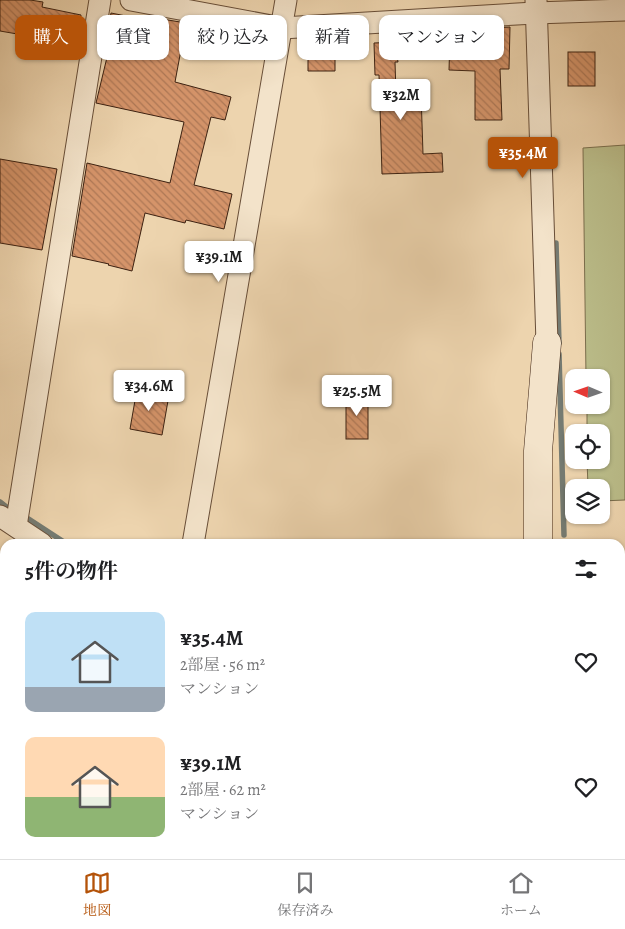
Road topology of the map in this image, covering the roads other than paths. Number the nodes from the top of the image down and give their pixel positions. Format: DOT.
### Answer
graph roads {
  1 [pos="100,0"];
  2 [pos="131,0"];
  3 [pos="286,0"];
  4 [pos="536,7"];
  5 [pos="625,10"];
  6 [pos="212,15"];
  7 [pos="284,15"];
  8 [pos="287,28"];
  9 [pos="276,60"];
  10 [pos="546,343"];
  11 [pos="8,521"];
  12 [pos="35,539"];
  13 [pos="194,539"];
  14 [pos="538,539"];
  1 -- 11 [label="street"];
  2 -- 6 [label="street"];
  3 -- 7 [label="street"];
  4 -- 5 [label="street"];
  4 -- 8 [label="street"];
  4 -- 10 [label="street"];
  9 -- 13 [label="street"];
  10 -- 14 [label="street"];
  11 -- 12 [label="street"];
}
